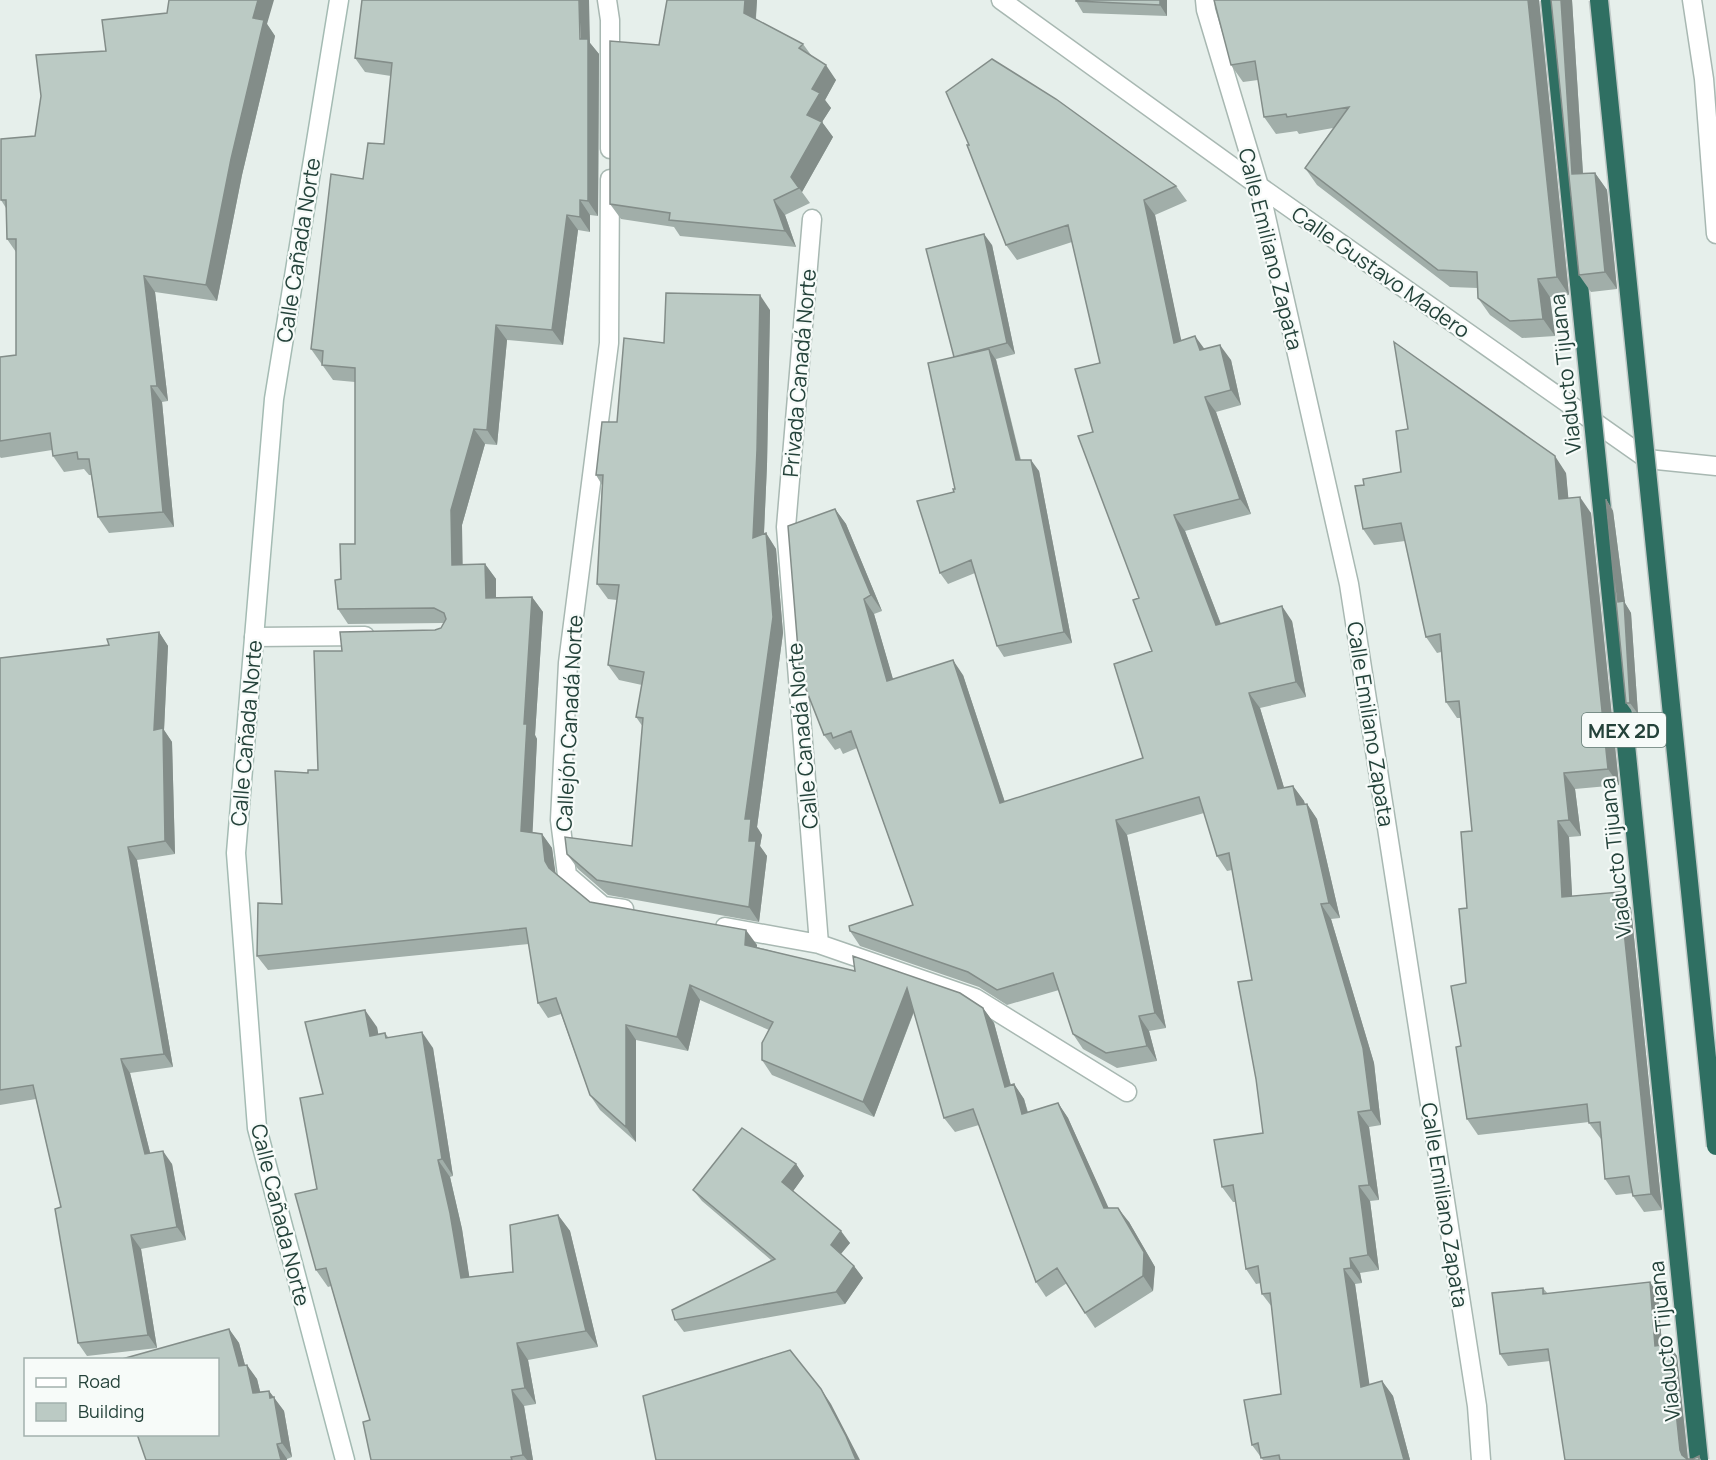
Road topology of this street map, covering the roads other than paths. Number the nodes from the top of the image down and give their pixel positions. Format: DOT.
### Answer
graph roads {
  1 [pos="339,0"];
  2 [pos="607,0"];
  3 [pos="1001,0"];
  4 [pos="1205,0"];
  5 [pos="1550,0"];
  6 [pos="1599,0"];
  7 [pos="1692,0"];
  8 [pos="1259,186"];
  9 [pos="812,219"];
  10 [pos="1716,234"];
  11 [pos="1716,466"];
  12 [pos="786,527"];
  13 [pos="387,635"];
  14 [pos="254,637"];
  15 [pos="637,912"];
  16 [pos="705,924"];
  17 [pos="819,944"];
  18 [pos="1127,1092"];
  19 [pos="1716,1146"];
  20 [pos="345,1460"];
  21 [pos="1480,1460"];
  22 [pos="1699,1460"];
  1 -- 14 [label="street, Calle Cañada Norte"];
  2 -- 15 [label="street, Callejón Canadá Norte"];
  3 -- 8 [label="street, Calle Gustavo Madero"];
  4 -- 8 [label="street, Calle Emiliano Zapata"];
  5 -- 22 [label="highway, Viaducto Tijuana / MEX 2D, bridge"];
  6 -- 19 [label="highway, MEX 2D, bridge"];
  7 -- 10 [label="street"];
  8 -- 11 [label="street, Calle Gustavo Madero"];
  8 -- 21 [label="street, Calle Emiliano Zapata"];
  9 -- 12 [label="street, Privada Canadá Norte"];
  12 -- 17 [label="street, Calle Canadá Norte"];
  13 -- 14 [label="street"];
  14 -- 20 [label="street, Calle Cañada Norte"];
  16 -- 17 [label="street"];
  17 -- 18 [label="street"];
}
